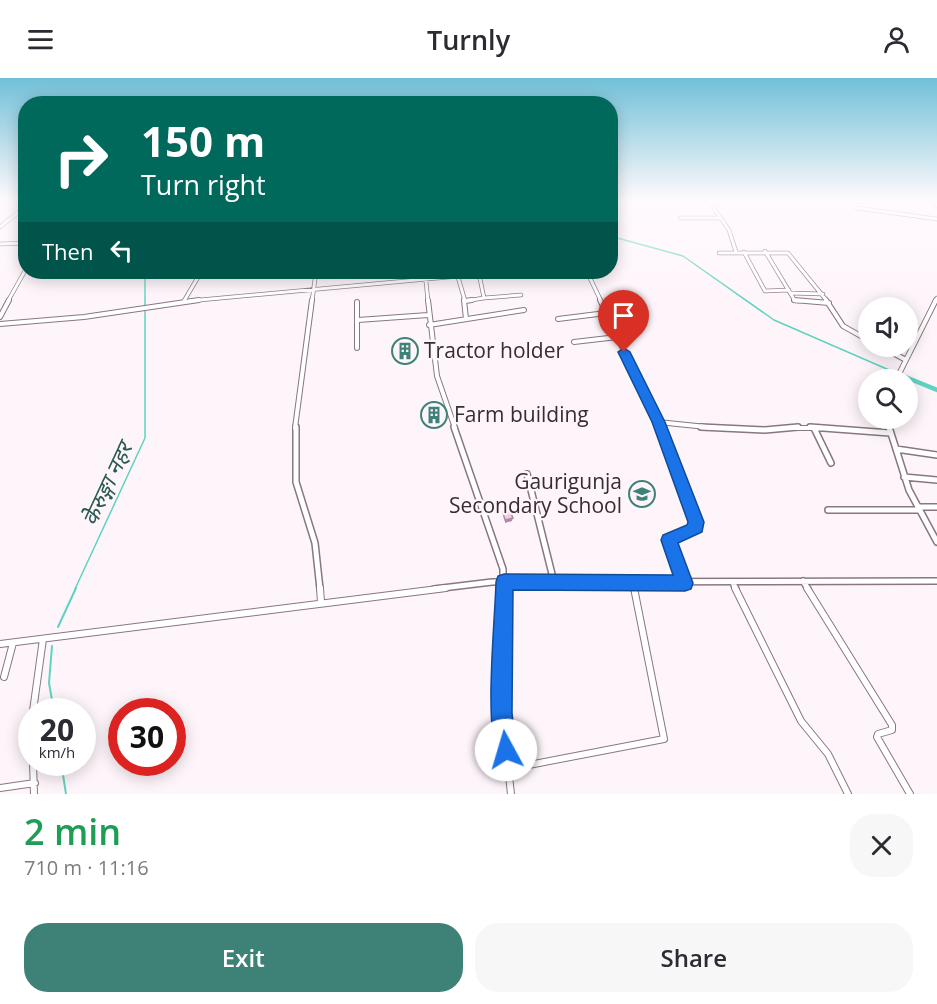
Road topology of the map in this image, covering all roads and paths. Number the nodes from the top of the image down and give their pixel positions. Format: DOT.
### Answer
graph roads {
  1 [pos="730,234"];
  2 [pos="18,243"];
  3 [pos="0,244"];
  4 [pos="765,251"];
  5 [pos="719,252"];
  6 [pos="736,252"];
  7 [pos="744,252"];
  8 [pos="21,279"];
  9 [pos="197,279"];
  10 [pos="315,279"];
  11 [pos="442,279"];
  12 [pos="459,279"];
  13 [pos="480,279"];
  14 [pos="590,279"];
  15 [pos="427,281"];
  16 [pos="314,288"];
  17 [pos="765,291"];
  18 [pos="790,292"];
  19 [pos="823,294"];
  20 [pos="521,295"];
  21 [pos="768,296"];
  22 [pos="484,298"];
  23 [pos="937,298"];
  24 [pos="184,301"];
  25 [pos="357,302"];
  26 [pos="465,302"];
  27 [pos="829,303"];
  28 [pos="524,310"];
  29 [pos="606,313"];
  30 [pos="428,315"];
  31 [pos="0,317"];
  32 [pos="466,319"];
  33 [pos="558,319"];
  34 [pos="358,320"];
  35 [pos="0,324"];
  36 [pos="429,325"];
  37 [pos="858,334"];
  38 [pos="617,338"];
  39 [pos="574,342"];
  40 [pos="357,348"];
  41 [pos="900,357"];
  42 [pos="906,360"];
  43 [pos="902,369"];
  44 [pos="658,422"];
  45 [pos="814,428"];
  46 [pos="889,429"];
  47 [pos="890,433"];
  48 [pos="896,449"];
  49 [pos="937,455"];
  50 [pos="831,463"];
  51 [pos="527,474"];
  52 [pos="904,477"];
  53 [pos="937,480"];
  54 [pos="937,507"];
  55 [pos="919,508"];
  56 [pos="828,510"];
  57 [pos="937,542"];
  58 [pos="803,581"];
  59 [pos="937,581"];
  60 [pos="504,582"];
  61 [pos="554,582"];
  62 [pos="633,583"];
  63 [pos="685,583"];
  64 [pos="733,583"];
  65 [pos="321,602"];
  66 [pos="43,639"];
  67 [pos="13,643"];
  68 [pos="0,644"];
  69 [pos="4,676"];
  70 [pos="35,698"];
  71 [pos="507,769"];
  72 [pos="34,776"];
  73 [pos="34,783"];
  74 [pos="0,788"];
  75 [pos="34,794"];
  76 [pos="511,794"];
  77 [pos="848,794"];
  78 [pos="910,794"];
  1 -- 6 [label="street"];
  2 -- 3 [label="street"];
  4 -- 7 [label="street"];
  4 -- 18 [label="street"];
  4 -- 19 [label="street"];
  5 -- 6 [label="street"];
  6 -- 7 [label="street"];
  7 -- 17 [label="street"];
  8 -- 31 [label="street"];
  9 -- 24 [label="street"];
  10 -- 16 [label="street"];
  11 -- 15 [label="street"];
  12 -- 26 [label="street"];
  13 -- 22 [label="street"];
  14 -- 29 [label="street"];
  15 -- 16 [label="street"];
  15 -- 30 [label="street"];
  16 -- 24 [label="street"];
  16 -- 65 [label="street"];
  17 -- 18 [label="street"];
  17 -- 21 [label="street"];
  18 -- 19 [label="street"];
  18 -- 27 [label="street"];
  19 -- 27 [label="street"];
  20 -- 22 [label="street"];
  22 -- 26 [label="street"];
  23 -- 42 [label="street"];
  24 -- 35 [label="street"];
  25 -- 34 [label="street"];
  26 -- 32 [label="street"];
  27 -- 37 [label="street"];
  28 -- 32 [label="street"];
  29 -- 33 [label="street"];
  29 -- 38 [label="street"];
  30 -- 34 [label="street"];
  30 -- 36 [label="street"];
  32 -- 36 [label="street"];
  34 -- 40 [label="street"];
  36 -- 60 [label="street"];
  38 -- 39 [label="street"];
  38 -- 44 [label="street"];
  41 -- 42 [label="street"];
  42 -- 43 [label="street"];
  44 -- 45 [label="street"];
  44 -- 63 [label="street"];
  45 -- 47 [label="street"];
  45 -- 50 [label="street"];
  46 -- 47 [label="street"];
  47 -- 48 [label="street"];
  48 -- 49 [label="street"];
  48 -- 52 [label="street"];
  51 -- 61 [label="street"];
  52 -- 53 [label="street"];
  52 -- 55 [label="street"];
  54 -- 55 [label="street"];
  55 -- 56 [label="street"];
  55 -- 57 [label="street"];
  58 -- 59 [label="street"];
  58 -- 64 [label="street"];
  58 -- 78 [label="street"];
  60 -- 61 [label="street"];
  60 -- 65 [label="street"];
  60 -- 71 [label="street"];
  61 -- 62 [label="street"];
  62 -- 63 [label="street"];
  62 -- 71 [label="street"];
  63 -- 64 [label="street"];
  64 -- 77 [label="street"];
  65 -- 66 [label="street"];
  66 -- 67 [label="street"];
  66 -- 70 [label="street"];
  67 -- 68 [label="street"];
  67 -- 69 [label="street"];
  71 -- 76 [label="street"];
  72 -- 73 [label="street"];
  73 -- 74 [label="street"];
  73 -- 75 [label="street"];
}
